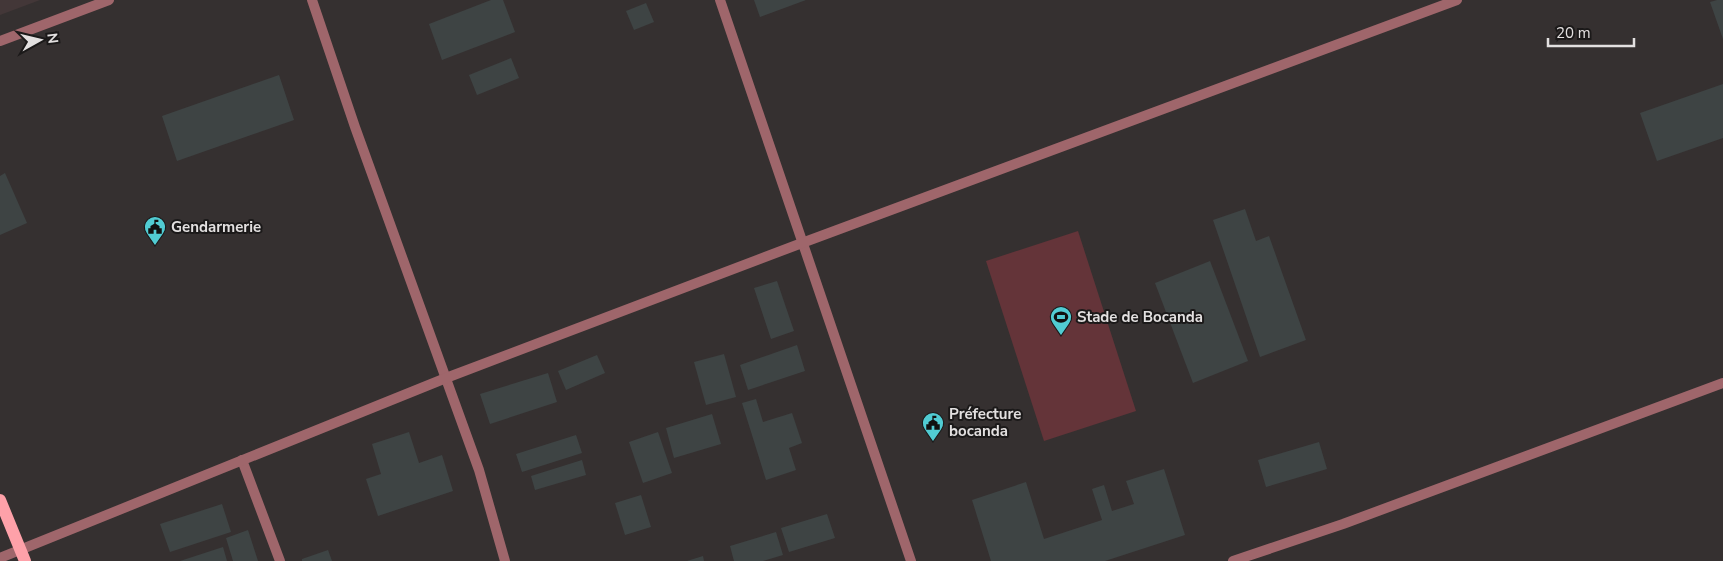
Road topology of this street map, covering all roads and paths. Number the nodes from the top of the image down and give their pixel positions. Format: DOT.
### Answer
graph roads {
  1 [pos="109,0"];
  2 [pos="312,0"];
  3 [pos="720,0"];
  4 [pos="1457,0"];
  5 [pos="0,41"];
  6 [pos="802,243"];
  7 [pos="446,378"];
  8 [pos="1723,383"];
  9 [pos="242,460"];
  10 [pos="0,500"];
  11 [pos="23,555"];
  12 [pos="0,558"];
  13 [pos="280,561"];
  14 [pos="505,561"];
  15 [pos="911,561"];
  16 [pos="1233,561"];
  1 -- 5 [label="street"];
  2 -- 7 [label="street"];
  3 -- 6 [label="street"];
  4 -- 6 [label="street"];
  6 -- 7 [label="street"];
  6 -- 15 [label="street"];
  7 -- 9 [label="street"];
  7 -- 14 [label="street"];
  8 -- 16 [label="street"];
  9 -- 11 [label="street"];
  9 -- 13 [label="street"];
  10 -- 11 [label="main road"];
  11 -- 12 [label="street"];
}
